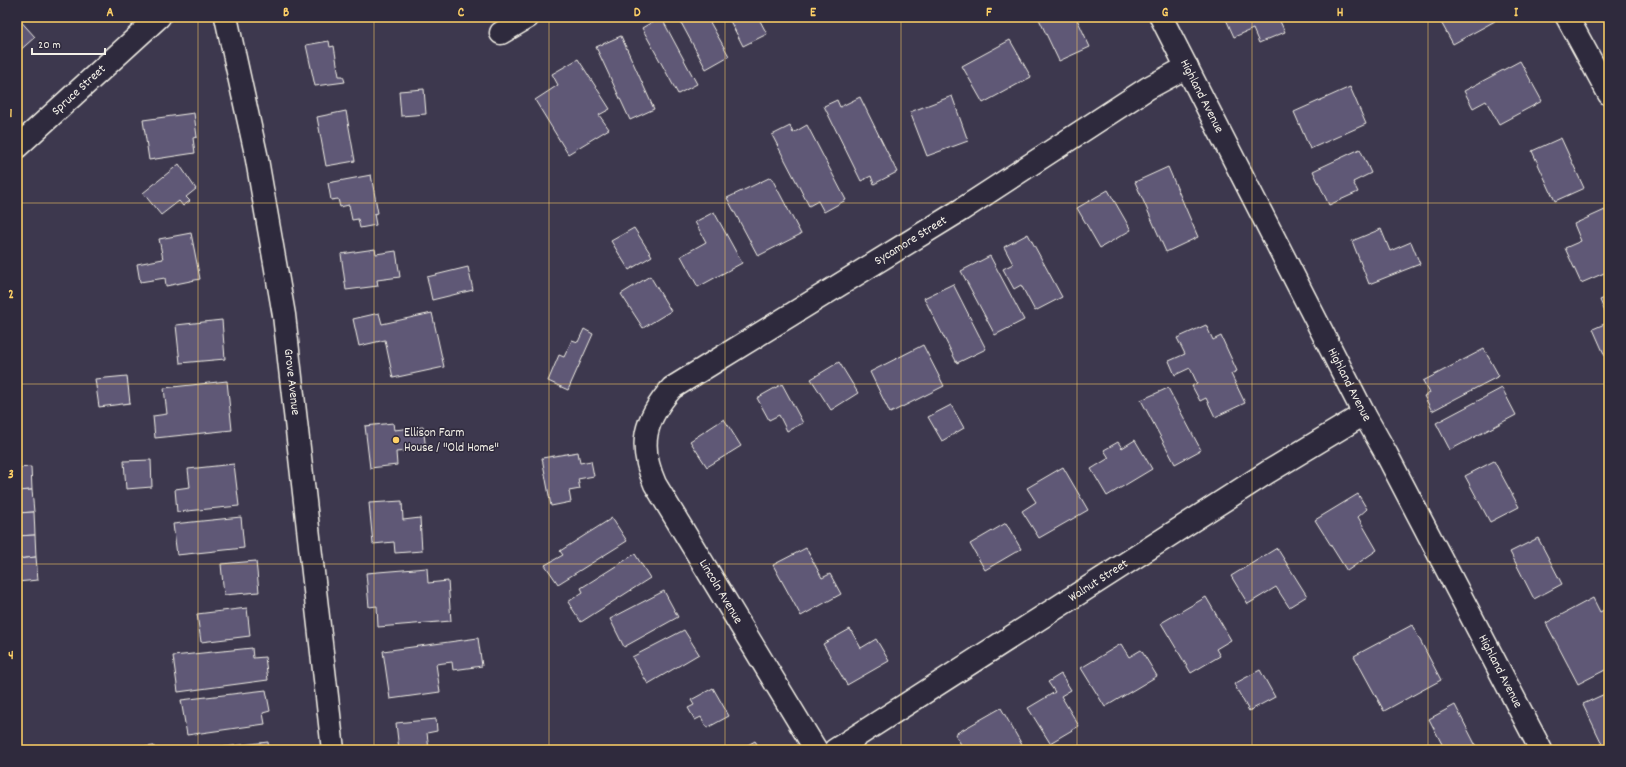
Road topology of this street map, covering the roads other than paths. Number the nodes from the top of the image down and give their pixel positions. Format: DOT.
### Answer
graph roads {
  1 [pos="159,17"];
  2 [pos="226,17"];
  3 [pos="528,17"];
  4 [pos="1161,17"];
  5 [pos="1567,17"];
  6 [pos="501,33"];
  7 [pos="1187,67"];
  8 [pos="1609,94"];
  9 [pos="17,147"];
  10 [pos="1364,414"];
  11 [pos="647,427"];
  12 [pos="333,750"];
  13 [pos="816,750"];
  14 [pos="835,750"];
  15 [pos="1542,750"];
  1 -- 9 [label="street, Spruce Street"];
  2 -- 12 [label="street, Grove Avenue"];
  3 -- 6 [label="street"];
  4 -- 7 [label="street, Highland Avenue"];
  5 -- 8 [label="street"];
  7 -- 10 [label="street, Highland Avenue"];
  7 -- 11 [label="street, Sycamore Street"];
  10 -- 14 [label="street, Walnut Street"];
  10 -- 15 [label="street, Highland Avenue"];
  11 -- 13 [label="street, Lincoln Avenue"];
}
